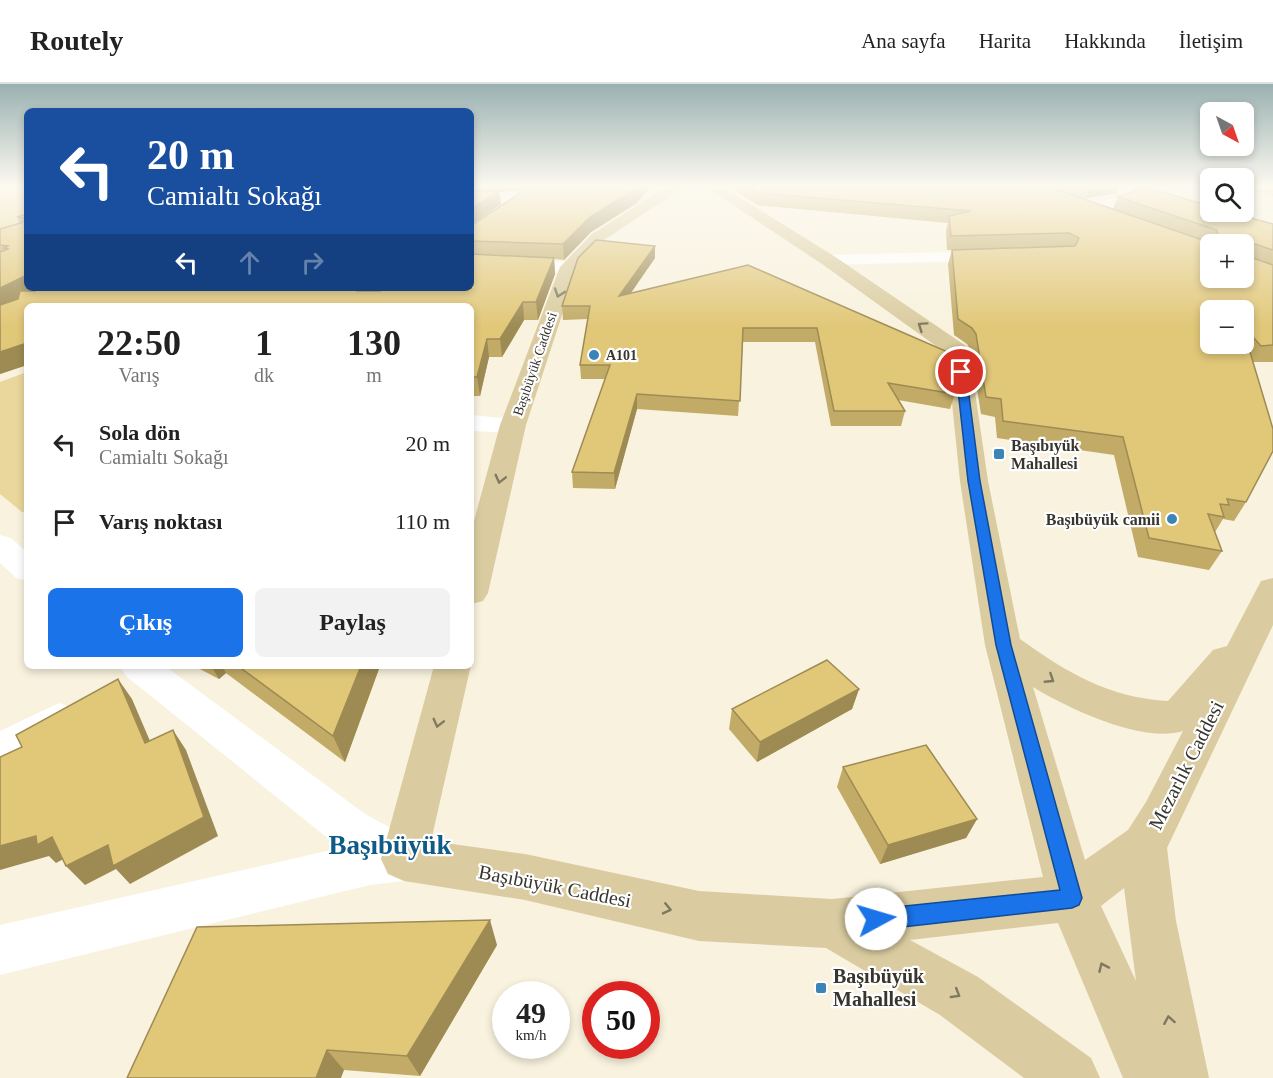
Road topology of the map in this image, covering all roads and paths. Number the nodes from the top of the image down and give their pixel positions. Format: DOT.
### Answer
graph roads {
  1 [pos="603,233"];
  2 [pos="786,233"];
  3 [pos="1017,255"];
  4 [pos="828,260"];
  5 [pos="474,263"];
  6 [pos="569,267"];
  7 [pos="474,423"];
  8 [pos="513,425"];
  9 [pos="474,581"];
  10 [pos="1268,615"];
  11 [pos="1003,645"];
  12 [pos="452,669"];
  13 [pos="123,682"];
  14 [pos="0,751"];
  15 [pos="1144,845"];
  16 [pos="404,859"];
  17 [pos="1072,898"];
  18 [pos="832,924"];
  19 [pos="0,950"];
  20 [pos="1071,1078"];
  21 [pos="1152,1078"];
  22 [pos="1180,1078"];
  1 -- 6 [label="main road, Başıbüyük Caddesi"];
  2 -- 4 [label="main road"];
  3 -- 4 [label="street"];
  11 -- 4 [label="main road, one-way"];
  5 -- 6 [label="street"];
  6 -- 8 [label="main road, Başıbüyük Caddesi, one-way"];
  7 -- 8 [label="street"];
  8 -- 9 [label="main road, Başıbüyük Caddesi, one-way"];
  11 -- 10 [label="main road, one-way"];
  10 -- 15 [label="main road, Mezarlık Caddesi"];
  11 -- 17 [label="main road"];
  12 -- 16 [label="main road, one-way"];
  13 -- 14 [label="street"];
  13 -- 16 [label="street"];
  15 -- 17 [label="main road, Mezarlık Caddesi"];
  22 -- 15 [label="main road, one-way"];
  16 -- 18 [label="main road, Başıbüyük Caddesi, one-way"];
  16 -- 19 [label="street"];
  17 -- 18 [label="main road, Başıbüyük Caddesi"];
  21 -- 17 [label="main road, one-way"];
  18 -- 20 [label="main road, Başıbüyük Caddesi, one-way"];
}
